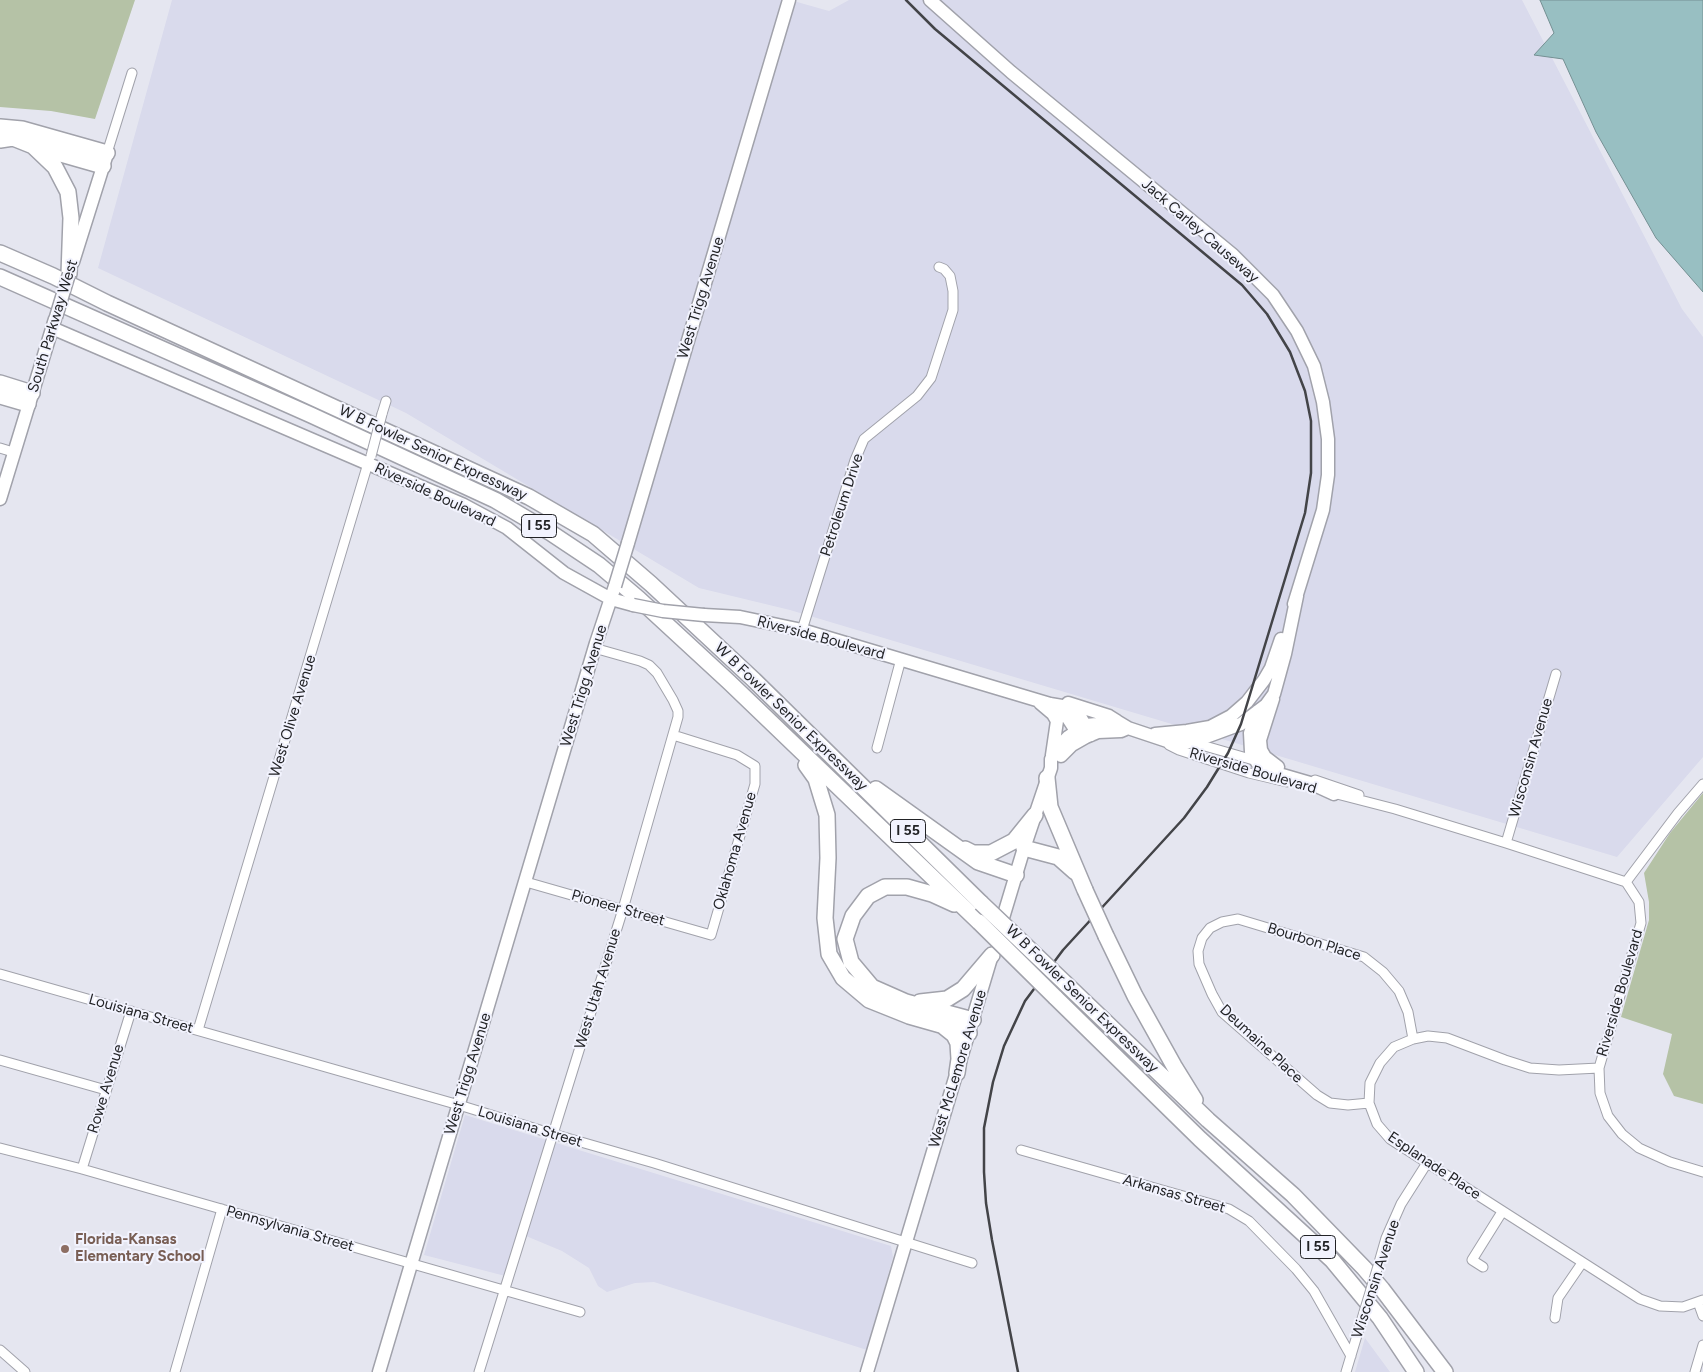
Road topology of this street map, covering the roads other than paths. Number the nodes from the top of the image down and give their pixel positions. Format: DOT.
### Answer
graph roads {
  1 [pos="789,0"];
  2 [pos="930,0"];
  3 [pos="132,73"];
  4 [pos="0,127"];
  5 [pos="0,140"];
  6 [pos="33,146"];
  7 [pos="105,159"];
  8 [pos="0,242"];
  9 [pos="0,254"];
  10 [pos="26,264"];
  11 [pos="939,267"];
  12 [pos="69,274"];
  13 [pos="0,277"];
  14 [pos="0,283"];
  15 [pos="21,286"];
  16 [pos="54,322"];
  17 [pos="0,383"];
  18 [pos="0,396"];
  19 [pos="30,398"];
  20 [pos="386,401"];
  21 [pos="0,448"];
  22 [pos="13,452"];
  23 [pos="370,460"];
  24 [pos="0,499"];
  25 [pos="1297,596"];
  26 [pos="611,599"];
  27 [pos="802,630"];
  28 [pos="594,648"];
  29 [pos="901,659"];
  30 [pos="1271,668"];
  31 [pos="1556,674"];
  32 [pos="1274,694"];
  33 [pos="1036,700"];
  34 [pos="1258,711"];
  35 [pos="1123,725"];
  36 [pos="1084,733"];
  37 [pos="1148,734"];
  38 [pos="1166,734"];
  39 [pos="673,735"];
  40 [pos="790,741"];
  41 [pos="1190,742"];
  42 [pos="877,748"];
  43 [pos="834,758"];
  44 [pos="1255,760"];
  45 [pos="1278,767"];
  46 [pos="1050,768"];
  47 [pos="1703,784"];
  48 [pos="1334,794"];
  49 [pos="1394,808"];
  50 [pos="1035,815"];
  51 [pos="1506,843"];
  52 [pos="954,846"];
  53 [pos="1024,848"];
  54 [pos="1016,874"];
  55 [pos="1078,875"];
  56 [pos="526,882"];
  57 [pos="1626,882"];
  58 [pos="964,908"];
  59 [pos="623,909"];
  60 [pos="711,935"];
  61 [pos="1202,938"];
  62 [pos="992,954"];
  63 [pos="0,974"];
  64 [pos="906,1002"];
  65 [pos="131,1011"];
  66 [pos="943,1026"];
  67 [pos="971,1027"];
  68 [pos="198,1030"];
  69 [pos="1413,1039"];
  70 [pos="0,1060"];
  71 [pos="1598,1068"];
  72 [pos="957,1072"];
  73 [pos="106,1090"];
  74 [pos="1369,1103"];
  75 [pos="459,1105"];
  76 [pos="1208,1120"];
  77 [pos="553,1134"];
  78 [pos="0,1148"];
  79 [pos="1021,1150"];
  80 [pos="1427,1163"];
  81 [pos="82,1169"];
  82 [pos="1703,1172"];
  83 [pos="222,1209"];
  84 [pos="1502,1212"];
  85 [pos="906,1242"];
  86 [pos="1582,1262"];
  87 [pos="972,1263"];
  88 [pos="412,1264"];
  89 [pos="1483,1267"];
  90 [pos="504,1289"];
  91 [pos="1700,1301"];
  92 [pos="580,1312"];
  93 [pos="1703,1316"];
  94 [pos="1555,1318"];
  95 [pos="1703,1345"];
  96 [pos="0,1350"];
  97 [pos="1351,1356"];
  98 [pos="25,1372"];
  99 [pos="175,1372"];
  100 [pos="379,1372"];
  101 [pos="479,1372"];
  102 [pos="867,1372"];
  103 [pos="1346,1372"];
  104 [pos="1416,1372"];
  105 [pos="1445,1372"];
  106 [pos="1695,1372"];
  1 -- 26 [label="street, West Trigg Avenue, bridge"];
  2 -- 25 [label="street, Jack Carley Causeway"];
  3 -- 7 [label="street"];
  4 -- 7 [label="highway"];
  5 -- 6 [label="highway"];
  6 -- 7 [label="highway"];
  6 -- 12 [label="highway"];
  7 -- 12 [label="street, South Parkway West"];
  8 -- 10 [label="highway"];
  9 -- 10 [label="highway, W B Fowler Senior Expressway / I 55"];
  10 -- 43 [label="highway, W B Fowler Senior Expressway / I 55"];
  11 -- 27 [label="street, Petroleum Drive"];
  12 -- 16 [label="street, South Parkway West, bridge"];
  13 -- 15 [label="highway, W B Fowler Senior Expressway / I 55"];
  14 -- 15 [label="highway"];
  15 -- 40 [label="highway, W B Fowler Senior Expressway / I 55"];
  16 -- 19 [label="street, South Parkway West"];
  16 -- 23 [label="street, Riverside Boulevard"];
  17 -- 19 [label="highway"];
  18 -- 19 [label="highway"];
  19 -- 22 [label="street, South Parkway West"];
  20 -- 23 [label="street, West Olive Avenue, bridge"];
  21 -- 22 [label="street"];
  22 -- 24 [label="street, South Parkway West"];
  23 -- 26 [label="street, Riverside Boulevard"];
  23 -- 68 [label="street, West Olive Avenue"];
  25 -- 30 [label="street, Jack Carley Causeway"];
  25 -- 32 [label="street, Jack Carley Causeway"];
  26 -- 27 [label="street, Riverside Boulevard, bridge"];
  26 -- 28 [label="street, West Trigg Avenue"];
  27 -- 29 [label="street, Riverside Boulevard"];
  28 -- 39 [label="street, West Utah Avenue"];
  28 -- 56 [label="street, West Trigg Avenue"];
  29 -- 33 [label="street, Riverside Boulevard"];
  29 -- 42 [label="street"];
  30 -- 34 [label="street"];
  30 -- 38 [label="street, Jack Carley Causeway"];
  31 -- 51 [label="street, Wisconsin Avenue"];
  32 -- 34 [label="street, Jack Carley Causeway"];
  32 -- 45 [label="street"];
  33 -- 35 [label="street, Riverside Boulevard"];
  33 -- 36 [label="street, Riverside Boulevard"];
  33 -- 46 [label="street"];
  34 -- 41 [label="street, Jack Carley Causeway"];
  34 -- 44 [label="street"];
  35 -- 36 [label="street"];
  35 -- 37 [label="street, Riverside Boulevard"];
  36 -- 46 [label="street, West McLemore Avenue"];
  37 -- 38 [label="street, Jack Carley Causeway"];
  37 -- 41 [label="street, Jack Carley Causeway"];
  37 -- 48 [label="street, Riverside Boulevard"];
  38 -- 41 [label="street, Riverside Boulevard"];
  39 -- 59 [label="street, West Utah Avenue"];
  39 -- 60 [label="street, Oklahoma Avenue"];
  40 -- 58 [label="highway, W B Fowler Senior Expressway / I 55"];
  40 -- 66 [label="highway"];
  41 -- 44 [label="street, Riverside Boulevard"];
  43 -- 52 [label="highway"];
  43 -- 76 [label="highway, W B Fowler Senior Expressway / I 55, bridge"];
  44 -- 45 [label="street, Riverside Boulevard"];
  44 -- 48 [label="street"];
  45 -- 49 [label="street, Riverside Boulevard"];
  46 -- 50 [label="street, West McLemore Avenue"];
  46 -- 55 [label="highway"];
  47 -- 57 [label="street"];
  48 -- 49 [label="street, Riverside Boulevard"];
  49 -- 51 [label="street, Riverside Boulevard"];
  50 -- 52 [label="highway"];
  50 -- 53 [label="street, West McLemore Avenue"];
  51 -- 57 [label="street, Riverside Boulevard"];
  52 -- 54 [label="highway"];
  53 -- 54 [label="street, West McLemore Avenue"];
  53 -- 55 [label="highway"];
  54 -- 62 [label="street, West McLemore Avenue"];
  55 -- 76 [label="highway, bridge"];
  56 -- 59 [label="street, Pioneer Street"];
  56 -- 75 [label="street, West Trigg Avenue"];
  57 -- 71 [label="street, Riverside Boulevard"];
  58 -- 64 [label="highway"];
  58 -- 104 [label="highway, W B Fowler Senior Expressway / I 55, bridge"];
  59 -- 60 [label="street, Pioneer Street"];
  59 -- 77 [label="street, West Utah Avenue"];
  61 -- 69 [label="street, Bourbon Place"];
  61 -- 74 [label="street, Deumaine Place"];
  62 -- 64 [label="highway"];
  62 -- 67 [label="street, West McLemore Avenue"];
  63 -- 65 [label="street, Louisiana Street"];
  64 -- 67 [label="highway"];
  65 -- 68 [label="street, Louisiana Street"];
  65 -- 73 [label="street, Rowe Avenue"];
  66 -- 67 [label="highway"];
  66 -- 72 [label="highway"];
  67 -- 72 [label="street, West McLemore Avenue"];
  68 -- 75 [label="street, Louisiana Street"];
  69 -- 71 [label="street"];
  69 -- 74 [label="street"];
  70 -- 73 [label="street"];
  71 -- 82 [label="street, Riverside Boulevard"];
  72 -- 85 [label="street, West McLemore Avenue"];
  73 -- 81 [label="street, Rowe Avenue"];
  74 -- 80 [label="street, Esplanade Place"];
  75 -- 77 [label="street, Louisiana Street"];
  75 -- 88 [label="street, West Trigg Avenue"];
  76 -- 105 [label="highway, W B Fowler Senior Expressway / I 55"];
  77 -- 85 [label="street, Louisiana Street"];
  77 -- 90 [label="street, West Utah Avenue"];
  78 -- 81 [label="street, Pennsylvania Street"];
  79 -- 97 [label="street, Arkansas Street"];
  80 -- 84 [label="street, Esplanade Place"];
  80 -- 97 [label="street, Wisconsin Avenue, bridge"];
  81 -- 83 [label="street, Pennsylvania Street"];
  83 -- 88 [label="street, Pennsylvania Street"];
  83 -- 99 [label="street"];
  84 -- 86 [label="street, Esplanade Place"];
  84 -- 89 [label="street"];
  85 -- 87 [label="street, Louisiana Street"];
  85 -- 102 [label="street, West McLemore Avenue"];
  86 -- 91 [label="street, Esplanade Place"];
  86 -- 94 [label="street"];
  88 -- 90 [label="street, Pennsylvania Street"];
  88 -- 100 [label="street, West Trigg Avenue"];
  90 -- 92 [label="street, Pennsylvania Street"];
  90 -- 101 [label="street, West Utah Avenue"];
  91 -- 93 [label="street"];
  95 -- 106 [label="street"];
  96 -- 98 [label="street"];
  97 -- 103 [label="street, Wisconsin Avenue"];
}
